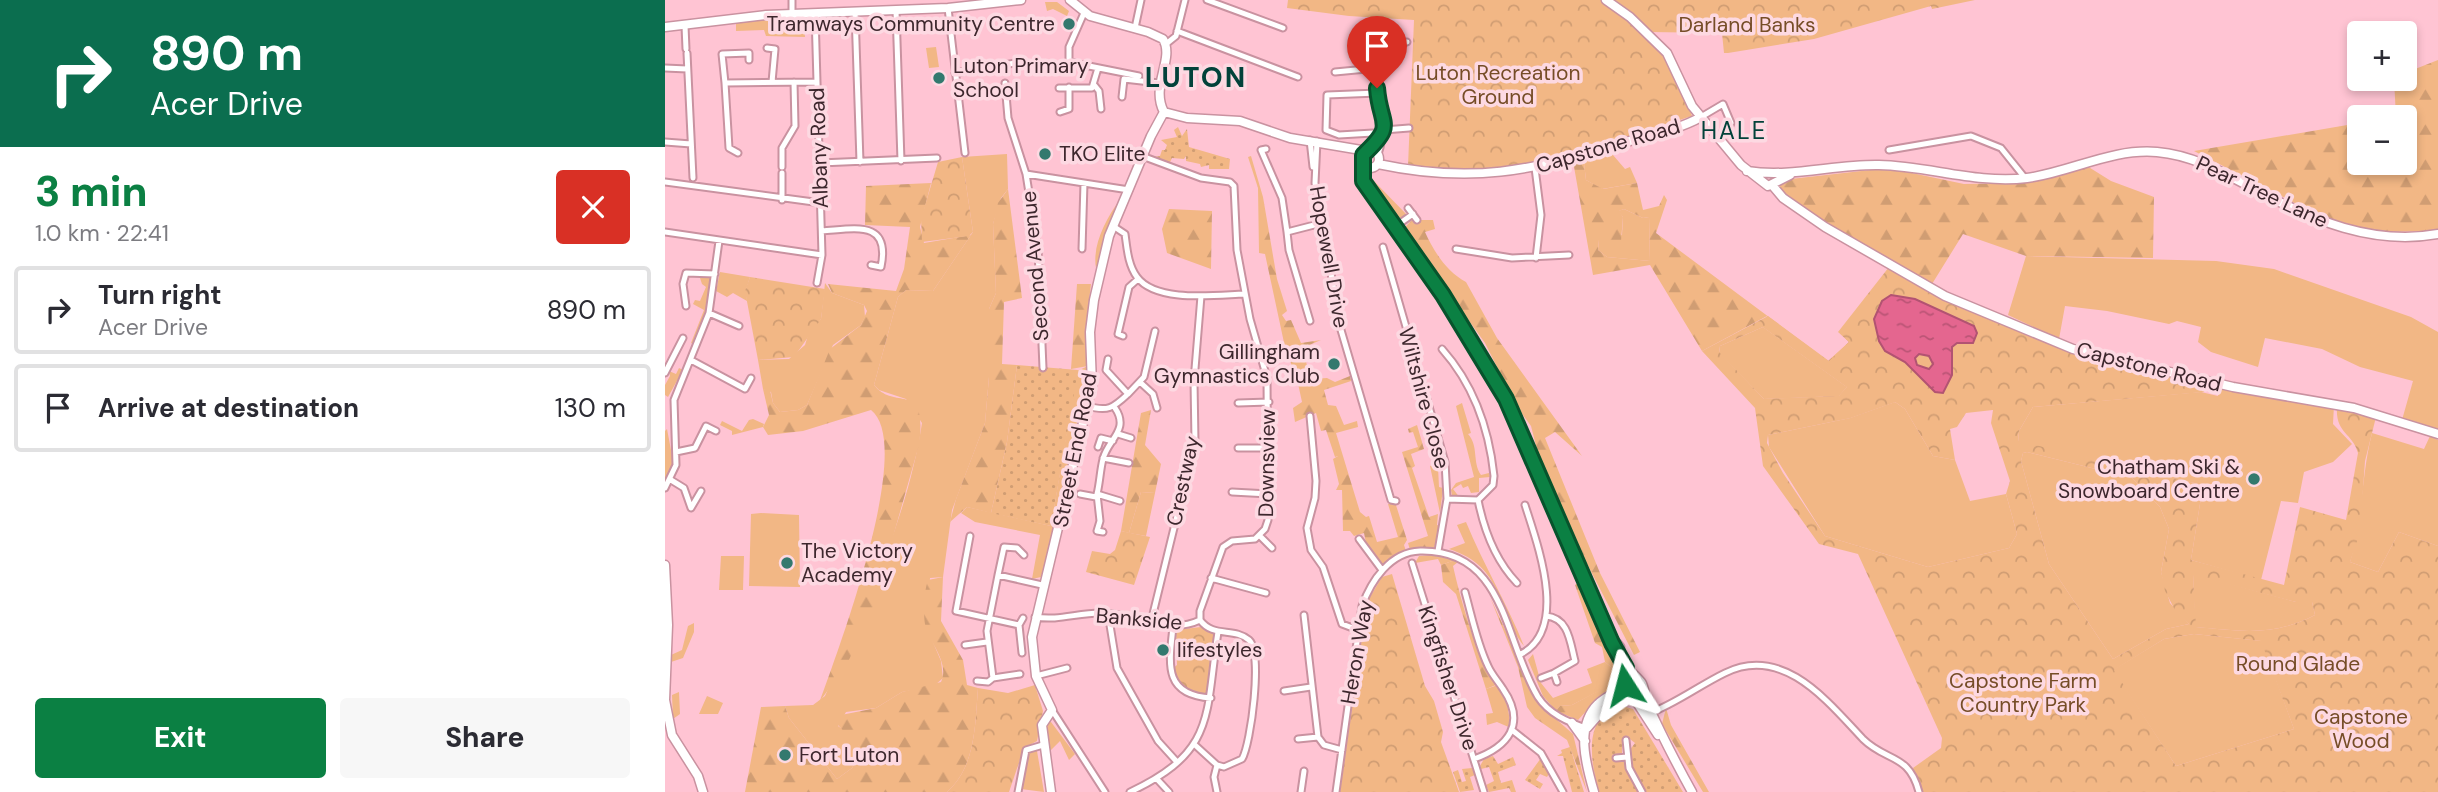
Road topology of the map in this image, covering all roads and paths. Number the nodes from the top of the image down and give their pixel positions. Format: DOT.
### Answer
graph roads {
  1 [pos="792,0"];
  2 [pos="916,0"];
  3 [pos="1021,0"];
  4 [pos="1070,0"];
  5 [pos="1142,0"];
  6 [pos="1185,0"];
  7 [pos="1207,0"];
  8 [pos="1606,0"];
  9 [pos="947,8"];
  10 [pos="896,10"];
  11 [pos="915,10"];
  12 [pos="855,12"];
  13 [pos="815,13"];
  14 [pos="1084,13"];
  15 [pos="792,14"];
  16 [pos="685,26"];
  17 [pos="665,27"];
  18 [pos="1135,27"];
  19 [pos="1283,28"];
  20 [pos="1177,31"];
  21 [pos="1407,42"];
  22 [pos="1166,44"];
  23 [pos="768,48"];
  24 [pos="749,60"];
  25 [pos="1021,62"];
  26 [pos="1003,65"];
  27 [pos="665,68"];
  28 [pos="1098,68"];
  29 [pos="1377,68"];
  30 [pos="687,69"];
  31 [pos="1335,72"];
  32 [pos="955,74"];
  33 [pos="1139,76"];
  34 [pos="1298,77"];
  35 [pos="772,82"];
  36 [pos="794,82"];
  37 [pos="816,82"];
  38 [pos="725,83"];
  39 [pos="1159,83"];
  40 [pos="1095,86"];
  41 [pos="1069,87"];
  42 [pos="1059,88"];
  43 [pos="1378,93"];
  44 [pos="1122,97"];
  45 [pos="1101,109"];
  46 [pos="1060,112"];
  47 [pos="1164,112"];
  48 [pos="1701,117"];
  49 [pos="1409,128"];
  50 [pos="1384,130"];
  51 [pos="1728,130"];
  52 [pos="1373,133"];
  53 [pos="1314,141"];
  54 [pos="665,142"];
  55 [pos="691,144"];
  56 [pos="1342,146"];
  57 [pos="1266,149"];
  58 [pos="1889,150"];
  59 [pos="738,153"];
  60 [pos="965,153"];
  61 [pos="1142,156"];
  62 [pos="1374,157"];
  63 [pos="937,158"];
  64 [pos="901,161"];
  65 [pos="860,162"];
  66 [pos="1363,162"];
  67 [pos="820,163"];
  68 [pos="1535,168"];
  69 [pos="1797,173"];
  70 [pos="1026,174"];
  71 [pos="1765,176"];
  72 [pos="693,178"];
  73 [pos="2025,178"];
  74 [pos="665,182"];
  75 [pos="1084,183"];
  76 [pos="1773,183"];
  77 [pos="1369,188"];
  78 [pos="1129,190"];
  79 [pos="782,200"];
  80 [pos="821,203"];
  81 [pos="1408,208"];
  82 [pos="1413,214"];
  83 [pos="1417,220"];
  84 [pos="1322,223"];
  85 [pos="1112,226"];
  86 [pos="1396,226"];
  87 [pos="665,232"];
  88 [pos="822,232"];
  89 [pos="1287,232"];
  90 [pos="2438,234"];
  91 [pos="719,241"];
  92 [pos="1383,247"];
  93 [pos="1082,249"];
  94 [pos="1456,249"];
  95 [pos="822,255"];
  96 [pos="1569,255"];
  97 [pos="1536,258"];
  98 [pos="871,265"];
  99 [pos="715,274"];
  100 [pos="1138,279"];
  101 [pos="817,283"];
  102 [pos="1244,294"];
  103 [pos="1201,296"];
  104 [pos="686,306"];
  105 [pos="709,313"];
  106 [pos="1310,317"];
  107 [pos="739,326"];
  108 [pos="1156,331"];
  109 [pos="1123,336"];
  110 [pos="683,338"];
  111 [pos="1442,349"];
  112 [pos="1261,351"];
  113 [pos="1237,358"];
  114 [pos="1108,359"];
  115 [pos="691,360"];
  116 [pos="1043,368"];
  117 [pos="665,373"];
  118 [pos="751,378"];
  119 [pos="1141,383"];
  120 [pos="1128,394"];
  121 [pos="665,396"];
  122 [pos="674,401"];
  123 [pos="1269,402"];
  124 [pos="1238,403"];
  125 [pos="1087,406"];
  126 [pos="1115,408"];
  127 [pos="1157,408"];
  128 [pos="1310,416"];
  129 [pos="716,431"];
  130 [pos="1118,434"];
  131 [pos="2438,434"];
  132 [pos="1131,438"];
  133 [pos="1113,441"];
  134 [pos="1098,447"];
  135 [pos="1238,448"];
  136 [pos="1269,448"];
  137 [pos="675,452"];
  138 [pos="1103,457"];
  139 [pos="1129,463"];
  140 [pos="671,480"];
  141 [pos="665,488"];
  142 [pos="701,491"];
  143 [pos="1232,492"];
  144 [pos="1080,494"];
  145 [pos="1269,494"];
  146 [pos="1097,496"];
  147 [pos="1447,499"];
  148 [pos="1478,500"];
  149 [pos="1120,501"];
  150 [pos="1396,501"];
  151 [pos="1525,505"];
  152 [pos="1103,532"];
  153 [pos="970,536"];
  154 [pos="1260,536"];
  155 [pos="1359,539"];
  156 [pos="1272,548"];
  157 [pos="1438,551"];
  158 [pos="1024,555"];
  159 [pos="1412,563"];
  160 [pos="665,565"];
  161 [pos="1382,570"];
  162 [pos="998,575"];
  163 [pos="1211,578"];
  164 [pos="1517,583"];
  165 [pos="1042,585"];
  166 [pos="1465,592"];
  167 [pos="1266,593"];
  168 [pos="1108,613"];
  169 [pos="1304,615"];
  170 [pos="1035,617"];
  171 [pos="1546,617"];
  172 [pos="1023,618"];
  173 [pos="988,619"];
  174 [pos="1200,620"];
  175 [pos="1151,622"];
  176 [pos="1019,625"];
  177 [pos="1173,626"];
  178 [pos="1358,629"];
  179 [pos="1218,632"];
  180 [pos="987,642"];
  181 [pos="965,645"];
  182 [pos="1022,653"];
  183 [pos="1521,654"];
  184 [pos="1067,668"];
  185 [pos="1554,673"];
  186 [pos="1020,674"];
  187 [pos="1036,676"];
  188 [pos="993,678"];
  189 [pos="1541,678"];
  190 [pos="977,681"];
  191 [pos="1557,682"];
  192 [pos="1629,682"];
  193 [pos="1311,687"];
  194 [pos="1284,691"];
  195 [pos="1643,691"];
  196 [pos="1632,697"];
  197 [pos="1211,698"];
  198 [pos="665,700"];
  199 [pos="1052,710"];
  200 [pos="1648,711"];
  201 [pos="666,712"];
  202 [pos="1572,723"];
  203 [pos="1587,728"];
  204 [pos="1512,730"];
  205 [pos="668,736"];
  206 [pos="1318,737"];
  207 [pos="1298,739"];
  208 [pos="1626,740"];
  209 [pos="1585,741"];
  210 [pos="1043,745"];
  211 [pos="1195,745"];
  212 [pos="1342,750"];
  213 [pos="1627,757"];
  214 [pos="1616,758"];
  215 [pos="1474,759"];
  216 [pos="1177,762"];
  217 [pos="1216,765"];
  218 [pos="1304,771"];
  219 [pos="1156,778"];
  220 [pos="703,792"];
  221 [pos="1018,792"];
  222 [pos="1051,792"];
  223 [pos="1105,792"];
  224 [pos="1130,792"];
  225 [pos="1169,792"];
  226 [pos="1217,792"];
  227 [pos="1301,792"];
  228 [pos="1336,792"];
  229 [pos="1484,792"];
  230 [pos="1563,792"];
  231 [pos="1594,792"];
  232 [pos="1642,792"];
  233 [pos="1692,792"];
  234 [pos="1919,792"];
  1 -- 15 [label="street"];
  2 -- 11 [label="street"];
  3 -- 9 [label="street"];
  4 -- 14 [label="street"];
  5 -- 18 [label="street"];
  6 -- 20 [label="street"];
  7 -- 19 [label="street"];
  8 -- 48 [label="street"];
  9 -- 11 [label="street"];
  9 -- 32 [label="street"];
  10 -- 11 [label="street"];
  10 -- 12 [label="street"];
  10 -- 64 [label="street"];
  12 -- 13 [label="street"];
  12 -- 65 [label="street"];
  13 -- 15 [label="street"];
  13 -- 37 [label="street, Albany Road"];
  14 -- 18 [label="street"];
  14 -- 28 [label="street"];
  15 -- 16 [label="street"];
  16 -- 17 [label="street"];
  16 -- 30 [label="street"];
  18 -- 22 [label="street"];
  20 -- 22 [label="street"];
  20 -- 34 [label="street"];
  21 -- 29 [label="street"];
  22 -- 39 [label="street"];
  23 -- 35 [label="street"];
  24 -- 38 [label="street"];
  25 -- 26 [label="street"];
  26 -- 32 [label="street"];
  26 -- 70 [label="street, Second Avenue"];
  27 -- 30 [label="street"];
  28 -- 33 [label="street"];
  28 -- 40 [label="street"];
  29 -- 31 [label="street"];
  29 -- 43 [label="street"];
  30 -- 55 [label="street"];
  32 -- 60 [label="street"];
  35 -- 36 [label="street"];
  35 -- 38 [label="street"];
  36 -- 37 [label="street"];
  36 -- 79 [label="street"];
  37 -- 67 [label="street, Albany Road"];
  38 -- 59 [label="street"];
  39 -- 44 [label="street"];
  39 -- 47 [label="street"];
  40 -- 41 [label="street"];
  40 -- 45 [label="street"];
  41 -- 42 [label="street"];
  41 -- 46 [label="street"];
  43 -- 50 [label="street"];
  43 -- 52 [label="street"];
  47 -- 53 [label="street, Capstone Road"];
  47 -- 61 [label="street, Street End Road"];
  48 -- 51 [label="street"];
  48 -- 68 [label="street, Capstone Road"];
  48 -- 71 [label="street, Capstone Road"];
  49 -- 50 [label="street"];
  50 -- 62 [label="street"];
  53 -- 56 [label="street, Capstone Road"];
  53 -- 84 [label="street, Hopewell Drive"];
  54 -- 55 [label="street"];
  55 -- 72 [label="street"];
  56 -- 62 [label="street, Capstone Road"];
  56 -- 66 [label="street, Capstone Road"];
  57 -- 89 [label="street"];
  58 -- 73 [label="street"];
  61 -- 78 [label="street, Street End Road"];
  61 -- 102 [label="street, Downsview"];
  62 -- 66 [label="street"];
  62 -- 66 [label="street"];
  62 -- 68 [label="street, Capstone Road"];
  62 -- 77 [label="street"];
  63 -- 64 [label="street"];
  64 -- 65 [label="street"];
  65 -- 67 [label="street"];
  66 -- 77 [label="street"];
  67 -- 80 [label="street, Albany Road"];
  68 -- 97 [label="street"];
  69 -- 71 [label="street, Pear Tree Lane"];
  69 -- 73 [label="street, Pear Tree Lane"];
  69 -- 76 [label="street, Pear Tree Lane"];
  70 -- 75 [label="street"];
  70 -- 116 [label="street, Second Avenue"];
  71 -- 76 [label="street"];
  73 -- 90 [label="street, Pear Tree Lane"];
  74 -- 79 [label="street"];
  75 -- 78 [label="street"];
  75 -- 93 [label="street"];
  76 -- 131 [label="street, Capstone Road"];
  77 -- 86 [label="street"];
  78 -- 85 [label="street, Street End Road"];
  79 -- 80 [label="street"];
  80 -- 88 [label="street, Albany Road"];
  81 -- 82 [label="street"];
  82 -- 83 [label="street"];
  82 -- 86 [label="street"];
  84 -- 89 [label="street"];
  84 -- 150 [label="street, Hopewell Drive"];
  85 -- 100 [label="street"];
  85 -- 125 [label="street, Street End Road"];
  86 -- 192 [label="street"];
  87 -- 91 [label="street"];
  88 -- 95 [label="street, Albany Road"];
  88 -- 98 [label="street"];
  89 -- 106 [label="street"];
  91 -- 95 [label="street"];
  91 -- 99 [label="street"];
  92 -- 147 [label="street, Wiltshire Close"];
  94 -- 97 [label="street"];
  95 -- 101 [label="street, Albany Road"];
  96 -- 97 [label="street"];
  99 -- 104 [label="street"];
  99 -- 105 [label="street"];
  100 -- 103 [label="street"];
  100 -- 109 [label="street"];
  102 -- 103 [label="street"];
  102 -- 112 [label="street, Downsview"];
  103 -- 175 [label="street, Crestway"];
  105 -- 107 [label="street"];
  105 -- 115 [label="street"];
  108 -- 119 [label="street"];
  110 -- 117 [label="street"];
  111 -- 148 [label="street"];
  112 -- 113 [label="street"];
  112 -- 123 [label="street, Downsview"];
  114 -- 120 [label="street"];
  115 -- 118 [label="street"];
  115 -- 122 [label="street"];
  119 -- 120 [label="street"];
  119 -- 127 [label="street"];
  120 -- 126 [label="street"];
  121 -- 122 [label="street"];
  122 -- 137 [label="street"];
  123 -- 124 [label="street"];
  123 -- 136 [label="street, Downsview"];
  125 -- 126 [label="street"];
  125 -- 165 [label="street, Street End Road"];
  126 -- 130 [label="street"];
  128 -- 178 [label="street"];
  129 -- 137 [label="street"];
  130 -- 132 [label="street"];
  130 -- 133 [label="street"];
  133 -- 134 [label="street"];
  133 -- 138 [label="street"];
  135 -- 136 [label="street"];
  136 -- 145 [label="street, Downsview"];
  137 -- 140 [label="street"];
  138 -- 139 [label="street"];
  138 -- 146 [label="street"];
  140 -- 141 [label="street"];
  140 -- 142 [label="street"];
  143 -- 145 [label="street"];
  144 -- 146 [label="street"];
  145 -- 154 [label="street, Downsview"];
  146 -- 149 [label="street"];
  146 -- 152 [label="street"];
  147 -- 148 [label="street"];
  147 -- 157 [label="street, Wiltshire Close"];
  148 -- 164 [label="street"];
  151 -- 171 [label="street"];
  153 -- 173 [label="street"];
  154 -- 156 [label="street"];
  154 -- 163 [label="street, Downsview"];
  155 -- 161 [label="street"];
  157 -- 161 [label="street, Heron Way"];
  157 -- 183 [label="street, Heron Way"];
  158 -- 162 [label="street"];
  159 -- 215 [label="street, Kingfisher Drive"];
  160 -- 198 [label="street"];
  161 -- 178 [label="street, Heron Way"];
  162 -- 165 [label="street"];
  162 -- 173 [label="street"];
  163 -- 167 [label="street"];
  163 -- 174 [label="street, Downsview"];
  165 -- 170 [label="street, Street End Road"];
  166 -- 204 [label="street"];
  168 -- 170 [label="street, Bankside"];
  168 -- 175 [label="street, Bankside"];
  168 -- 216 [label="street"];
  169 -- 193 [label="street"];
  170 -- 187 [label="street, Street End Road"];
  171 -- 183 [label="street"];
  171 -- 185 [label="street"];
  172 -- 176 [label="street"];
  173 -- 176 [label="street"];
  173 -- 180 [label="street"];
  174 -- 177 [label="street, Bankside"];
  174 -- 179 [label="street"];
  175 -- 177 [label="street, Bankside"];
  176 -- 182 [label="street"];
  177 -- 197 [label="street"];
  178 -- 212 [label="street, Heron Way"];
  179 -- 197 [label="street"];
  179 -- 217 [label="street"];
  180 -- 181 [label="street"];
  180 -- 188 [label="street"];
  183 -- 202 [label="street, Heron Way"];
  184 -- 187 [label="street"];
  185 -- 189 [label="street"];
  185 -- 191 [label="street"];
  186 -- 188 [label="street"];
  187 -- 199 [label="street, Street End Road"];
  188 -- 190 [label="street"];
  192 -- 195 [label="street"];
  192 -- 196 [label="street"];
  192 -- 203 [label="street"];
  193 -- 194 [label="street"];
  193 -- 206 [label="street"];
  195 -- 196 [label="street"];
  195 -- 200 [label="street"];
  196 -- 200 [label="street"];
  196 -- 203 [label="street"];
  197 -- 211 [label="street"];
  198 -- 201 [label="street"];
  199 -- 210 [label="street"];
  199 -- 223 [label="street"];
  200 -- 233 [label="street"];
  200 -- 234 [label="street"];
  201 -- 205 [label="street"];
  202 -- 203 [label="street, Heron Way"];
  202 -- 209 [label="street"];
  203 -- 209 [label="street"];
  204 -- 215 [label="street"];
  204 -- 230 [label="street"];
  205 -- 220 [label="street"];
  206 -- 207 [label="street"];
  206 -- 212 [label="street"];
  208 -- 213 [label="street"];
  209 -- 231 [label="street"];
  210 -- 221 [label="street"];
  210 -- 222 [label="street"];
  211 -- 216 [label="street"];
  211 -- 217 [label="street"];
  212 -- 228 [label="street, Heron Way"];
  213 -- 214 [label="street"];
  213 -- 232 [label="street"];
  215 -- 229 [label="street, Kingfisher Drive"];
  216 -- 219 [label="street"];
  217 -- 226 [label="street"];
  218 -- 227 [label="street"];
  219 -- 224 [label="street"];
  219 -- 225 [label="street"];
}
